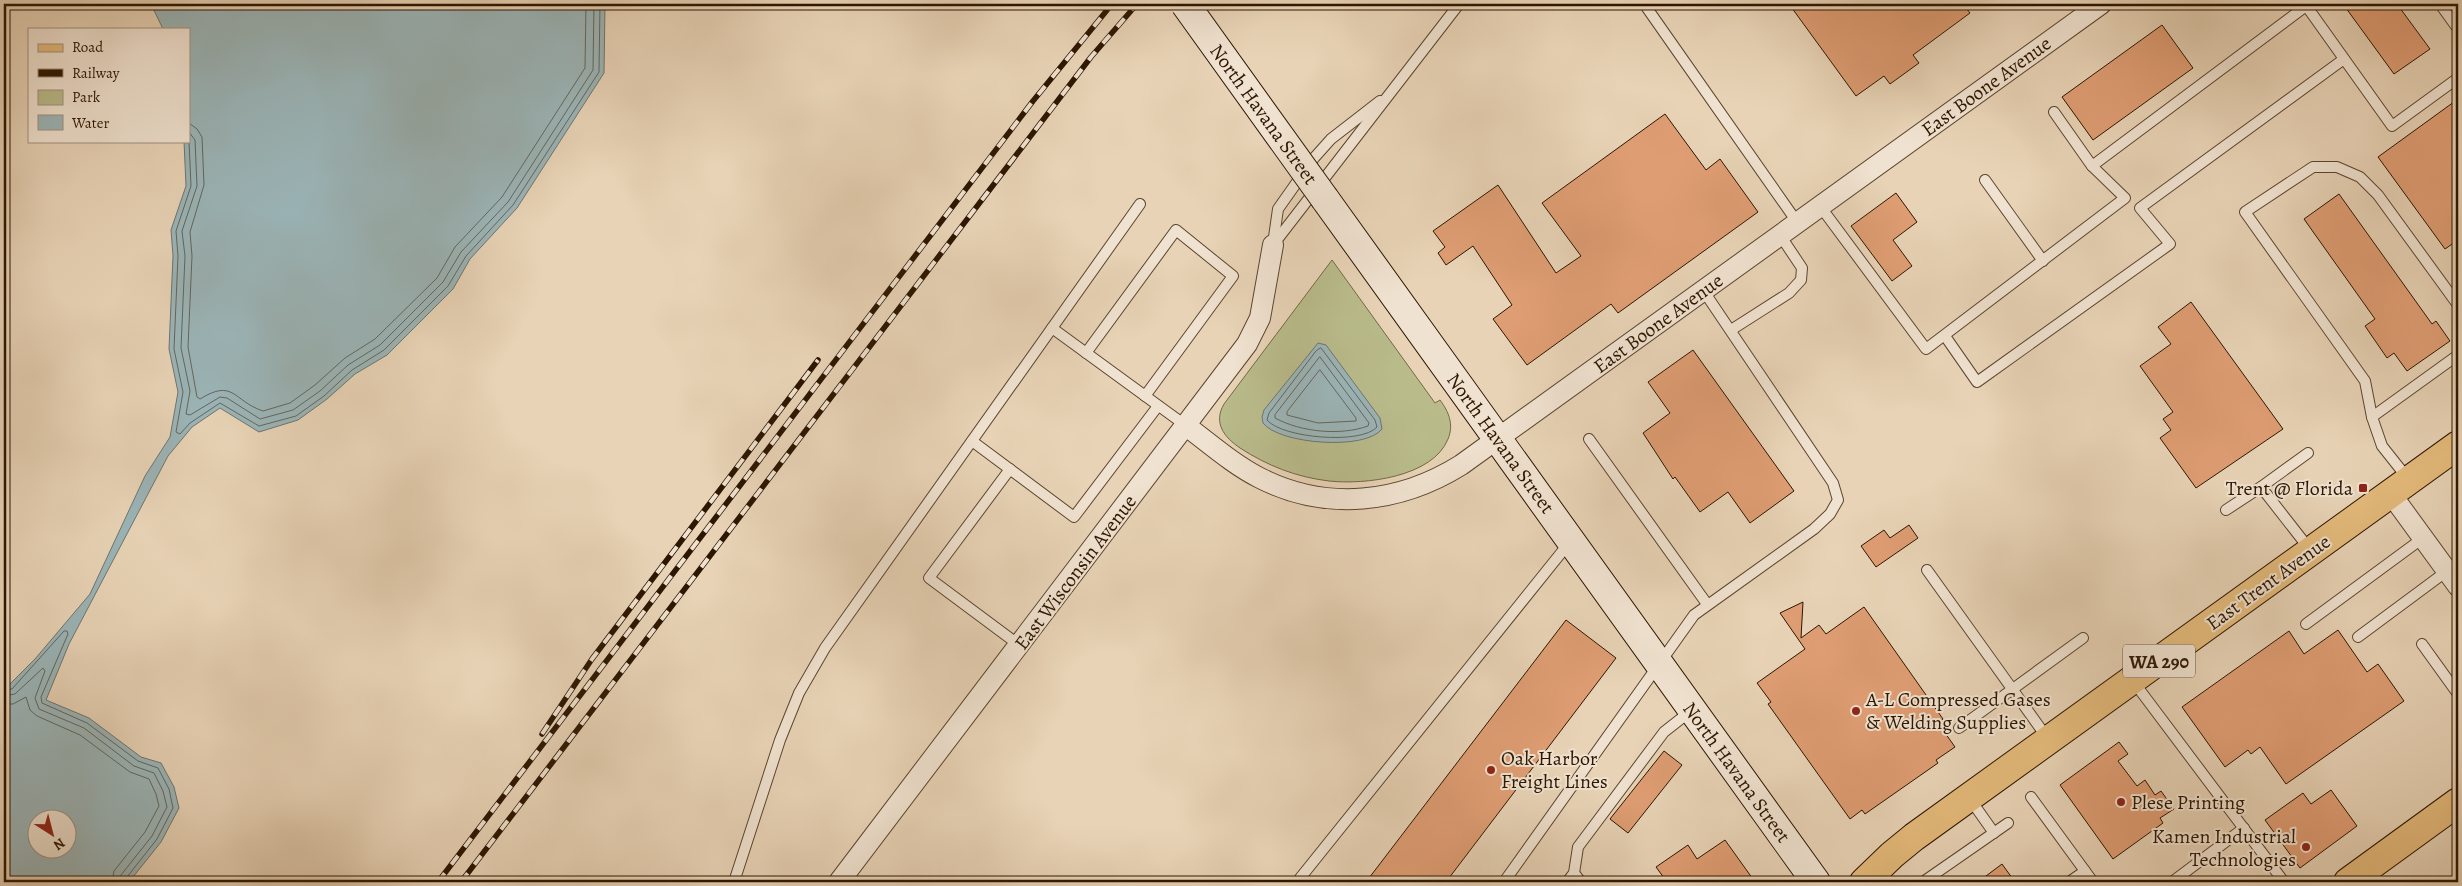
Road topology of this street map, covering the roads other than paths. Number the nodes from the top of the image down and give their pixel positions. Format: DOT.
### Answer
graph roads {
  1 [pos="1185,4"];
  2 [pos="1459,4"];
  3 [pos="2101,4"];
  4 [pos="2440,4"];
  5 [pos="2305,5"];
  6 [pos="1647,8"];
  7 [pos="2458,29"];
  8 [pos="2344,59"];
  9 [pos="2458,78"];
  10 [pos="1399,83"];
  11 [pos="2054,112"];
  12 [pos="2092,166"];
  13 [pos="1985,180"];
  14 [pos="2125,198"];
  15 [pos="1140,204"];
  16 [pos="1820,206"];
  17 [pos="2140,208"];
  18 [pos="1797,222"];
  19 [pos="1780,235"];
  20 [pos="1273,245"];
  21 [pos="2043,261"];
  22 [pos="1703,290"];
  23 [pos="2458,305"];
  24 [pos="1052,328"];
  25 [pos="1731,330"];
  26 [pos="1946,336"];
  27 [pos="1086,353"];
  28 [pos="2458,355"];
  29 [pos="1145,396"];
  30 [pos="1158,406"];
  31 [pos="2372,417"];
  32 [pos="1185,425"];
  33 [pos="1498,438"];
  34 [pos="1589,439"];
  35 [pos="972,441"];
  36 [pos="2458,445"];
  37 [pos="2308,453"];
  38 [pos="1010,469"];
  39 [pos="2261,486"];
  40 [pos="2400,487"];
  41 [pos="2226,510"];
  42 [pos="2423,538"];
  43 [pos="1571,540"];
  44 [pos="2311,552"];
  45 [pos="1927,570"];
  46 [pos="2453,578"];
  47 [pos="1707,604"];
  48 [pos="2306,624"];
  49 [pos="2358,637"];
  50 [pos="2083,638"];
  51 [pos="2422,644"];
  52 [pos="1019,645"];
  53 [pos="1659,662"];
  54 [pos="2132,680"];
  55 [pos="2013,690"];
  56 [pos="2458,694"];
  57 [pos="1693,709"];
  58 [pos="1959,728"];
  59 [pos="2049,740"];
  60 [pos="1969,797"];
  61 [pos="2031,797"];
  62 [pos="2453,809"];
  63 [pos="2008,823"];
  64 [pos="2244,828"];
  65 [pos="1994,833"];
  66 [pos="2085,871"];
  67 [pos="1574,873"];
  68 [pos="734,882"];
  69 [pos="839,882"];
  70 [pos="1297,882"];
  71 [pos="1504,882"];
  72 [pos="1567,882"];
  73 [pos="1581,882"];
  74 [pos="1816,882"];
  75 [pos="1864,882"];
  76 [pos="1923,882"];
  77 [pos="2069,882"];
  78 [pos="2093,882"];
  79 [pos="2172,882"];
  80 [pos="2284,882"];
  81 [pos="2348,882"];
  1 -- 33 [label="street, North Havana Street, bridge"];
  2 -- 10 [label="lane"];
  3 -- 16 [label="street, East Boone Avenue"];
  4 -- 7 [label="lane"];
  5 -- 8 [label="lane"];
  5 -- 12 [label="lane"];
  6 -- 18 [label="lane"];
  8 -- 9 [label="lane"];
  8 -- 17 [label="lane"];
  10 -- 20 [label="lane"];
  10 -- 20 [label="lane"];
  11 -- 12 [label="lane"];
  12 -- 14 [label="lane"];
  13 -- 21 [label="lane"];
  14 -- 17 [label="lane"];
  14 -- 21 [label="lane"];
  15 -- 24 [label="lane"];
  16 -- 18 [label="street, East Boone Avenue"];
  16 -- 26 [label="lane"];
  17 -- 26 [label="lane"];
  18 -- 19 [label="street, East Boone Avenue"];
  19 -- 22 [label="street, East Boone Avenue"];
  19 -- 25 [label="lane"];
  20 -- 32 [label="street, East Wisconsin Avenue"];
  21 -- 26 [label="lane"];
  22 -- 25 [label="lane"];
  22 -- 33 [label="street, East Boone Avenue"];
  23 -- 31 [label="lane"];
  24 -- 27 [label="lane"];
  24 -- 35 [label="lane"];
  25 -- 47 [label="lane"];
  27 -- 29 [label="lane"];
  27 -- 29 [label="lane"];
  28 -- 31 [label="lane"];
  29 -- 30 [label="lane"];
  30 -- 32 [label="lane"];
  30 -- 38 [label="lane"];
  31 -- 40 [label="lane"];
  32 -- 33 [label="street, East Boone Avenue"];
  32 -- 52 [label="street, East Wisconsin Avenue"];
  33 -- 43 [label="street, North Havana Street"];
  34 -- 47 [label="lane"];
  35 -- 38 [label="lane"];
  35 -- 68 [label="lane"];
  36 -- 40 [label="main road, East Trent Avenue / WA 290"];
  37 -- 39 [label="lane"];
  38 -- 52 [label="lane"];
  39 -- 41 [label="lane"];
  39 -- 44 [label="lane"];
  40 -- 42 [label="street"];
  40 -- 44 [label="main road, East Trent Avenue / WA 290"];
  42 -- 46 [label="street"];
  42 -- 48 [label="lane"];
  43 -- 53 [label="street, North Havana Street"];
  43 -- 70 [label="lane"];
  44 -- 54 [label="main road, East Trent Avenue / WA 290"];
  45 -- 55 [label="lane"];
  46 -- 49 [label="lane"];
  47 -- 53 [label="lane"];
  50 -- 55 [label="lane"];
  51 -- 56 [label="lane"];
  52 -- 69 [label="street, East Wisconsin Avenue"];
  53 -- 57 [label="street, North Havana Street"];
  53 -- 71 [label="lane"];
  54 -- 59 [label="main road, East Trent Avenue / WA 290"];
  54 -- 64 [label="lane"];
  55 -- 58 [label="lane"];
  55 -- 59 [label="lane"];
  57 -- 67 [label="lane"];
  57 -- 74 [label="street, North Havana Street"];
  59 -- 60 [label="main road, East Trent Avenue / WA 290"];
  60 -- 65 [label="lane"];
  60 -- 75 [label="main road, East Trent Avenue / WA 290"];
  61 -- 66 [label="lane"];
  62 -- 81 [label="main road"];
  63 -- 65 [label="lane"];
  64 -- 79 [label="lane"];
  64 -- 80 [label="lane"];
  65 -- 76 [label="lane"];
  66 -- 77 [label="lane"];
  66 -- 78 [label="lane"];
  67 -- 72 [label="lane"];
  67 -- 73 [label="lane"];
}
